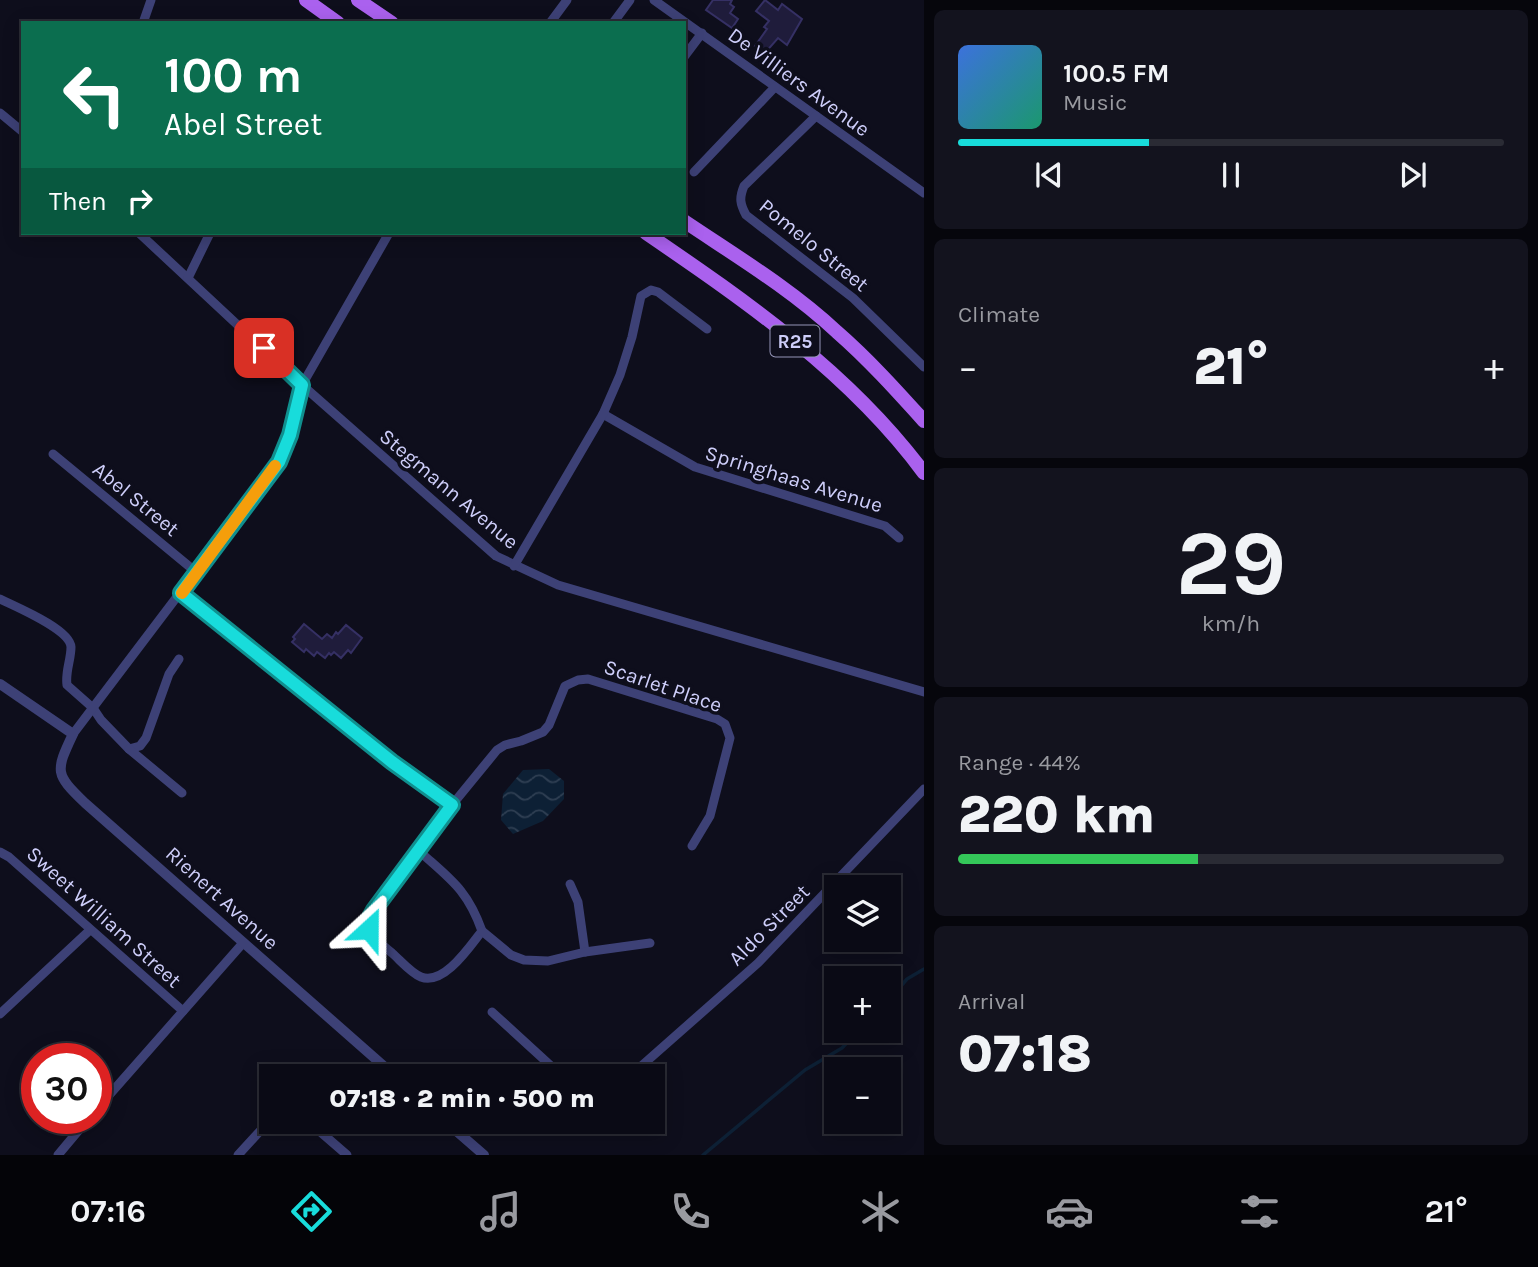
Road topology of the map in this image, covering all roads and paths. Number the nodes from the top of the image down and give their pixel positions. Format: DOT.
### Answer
graph roads {
  1 [pos="151,0"];
  2 [pos="306,0"];
  3 [pos="359,0"];
  4 [pos="567,0"];
  5 [pos="630,0"];
  6 [pos="654,0"];
  7 [pos="144,21"];
  8 [pos="335,21"];
  9 [pos="389,21"];
  10 [pos="551,21"];
  11 [pos="614,21"];
  12 [pos="685,21"];
  13 [pos="686,22"];
  14 [pos="702,33"];
  15 [pos="686,54"];
  16 [pos="775,87"];
  17 [pos="0,113"];
  18 [pos="816,116"];
  19 [pos="21,130"];
  20 [pos="694,173"];
  21 [pos="924,194"];
  22 [pos="686,222"];
  23 [pos="141,235"];
  24 [pos="209,235"];
  25 [pos="388,235"];
  26 [pos="649,235"];
  27 [pos="188,278"];
  28 [pos="707,329"];
  29 [pos="924,367"];
  30 [pos="302,385"];
  31 [pos="603,414"];
  32 [pos="924,421"];
  33 [pos="53,454"];
  34 [pos="924,473"];
  35 [pos="899,538"];
  36 [pos="514,566"];
  37 [pos="196,572"];
  38 [pos="181,593"];
  39 [pos="0,599"];
  40 [pos="179,659"];
  41 [pos="0,684"];
  42 [pos="924,692"];
  43 [pos="93,708"];
  44 [pos="73,734"];
  45 [pos="129,749"];
  46 [pos="924,789"];
  47 [pos="183,793"];
  48 [pos="452,805"];
  49 [pos="692,846"];
  50 [pos="419,851"];
  51 [pos="0,852"];
  52 [pos="570,884"];
  53 [pos="90,930"];
  54 [pos="482,931"];
  55 [pos="243,943"];
  56 [pos="650,943"];
  57 [pos="585,952"];
  58 [pos="183,1011"];
  59 [pos="492,1012"];
  60 [pos="0,1014"];
  61 [pos="381,1064"];
  62 [pos="549,1064"];
  63 [pos="644,1064"];
  64 [pos="112,1092"];
  65 [pos="259,1131"];
  66 [pos="76,1134"];
  67 [pos="323,1134"];
  68 [pos="460,1134"];
  69 [pos="58,1155"];
  70 [pos="238,1155"];
  71 [pos="347,1155"];
  72 [pos="484,1155"];
  1 -- 7 [label="street"];
  2 -- 8 [label="main road"];
  3 -- 9 [label="main road"];
  4 -- 10 [label="street"];
  5 -- 11 [label="street"];
  6 -- 12 [label="street, De Villiers Avenue"];
  13 -- 14 [label="street, De Villiers Avenue"];
  14 -- 15 [label="street"];
  14 -- 16 [label="street, De Villiers Avenue"];
  16 -- 18 [label="street, De Villiers Avenue"];
  16 -- 20 [label="street"];
  17 -- 19 [label="street"];
  18 -- 21 [label="street, De Villiers Avenue"];
  18 -- 29 [label="street, Pomelo Street"];
  22 -- 32 [label="main road, R25"];
  23 -- 27 [label="street, Stegmann Avenue"];
  24 -- 27 [label="street"];
  25 -- 30 [label="street"];
  26 -- 34 [label="main road, R25"];
  27 -- 30 [label="street, Stegmann Avenue"];
  28 -- 31 [label="street"];
  30 -- 36 [label="street, Stegmann Avenue"];
  30 -- 37 [label="street"];
  31 -- 35 [label="street, Springhaas Avenue"];
  31 -- 36 [label="street"];
  33 -- 37 [label="street, Abel Street"];
  36 -- 42 [label="street, Stegmann Avenue"];
  37 -- 38 [label="street"];
  38 -- 43 [label="street"];
  38 -- 48 [label="street"];
  39 -- 43 [label="street"];
  40 -- 45 [label="street"];
  41 -- 44 [label="street"];
  43 -- 44 [label="street"];
  43 -- 45 [label="street"];
  44 -- 55 [label="street, Rienert Avenue"];
  45 -- 47 [label="street"];
  46 -- 63 [label="street, Aldo Street"];
  48 -- 49 [label="street, Scarlet Place"];
  48 -- 50 [label="street"];
  50 -- 54 [label="street"];
  50 -- 54 [label="street"];
  51 -- 53 [label="street, Sweet William Street"];
  52 -- 57 [label="street"];
  53 -- 58 [label="street, Sweet William Street"];
  53 -- 60 [label="street"];
  54 -- 57 [label="street"];
  55 -- 58 [label="street"];
  55 -- 61 [label="street, Rienert Avenue"];
  56 -- 57 [label="street"];
  58 -- 64 [label="street"];
  59 -- 62 [label="street"];
  65 -- 70 [label="street"];
  66 -- 69 [label="street"];
  67 -- 71 [label="street"];
  68 -- 72 [label="street"];
}
